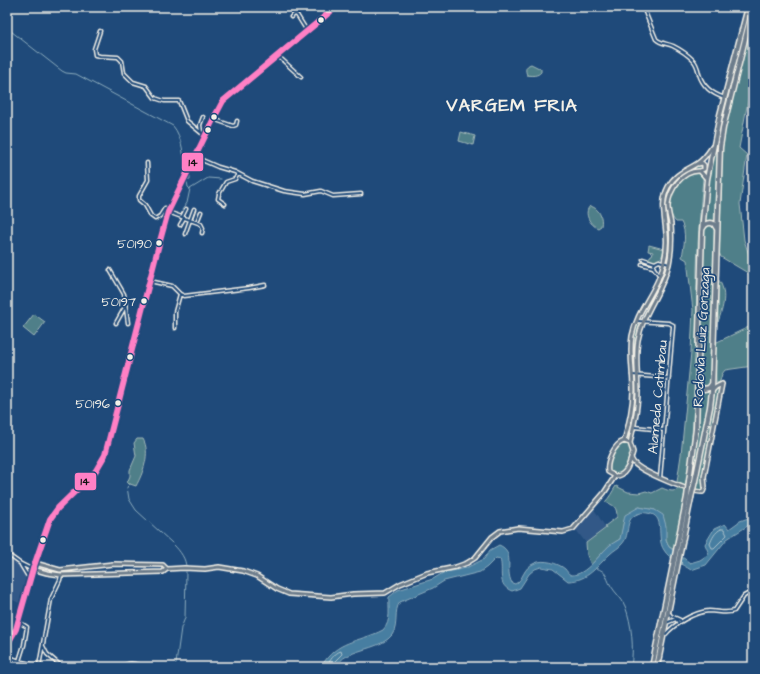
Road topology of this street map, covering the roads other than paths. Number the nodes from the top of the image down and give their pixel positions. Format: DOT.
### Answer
graph roads {
  1 [pos="326,7"];
  2 [pos="336,7"];
  3 [pos="643,7"];
  4 [pos="748,7"];
  5 [pos="753,7"];
  6 [pos="330,12"];
  7 [pos="291,17"];
  8 [pos="100,31"];
  9 [pos="307,31"];
  10 [pos="278,56"];
  11 [pos="300,77"];
  12 [pos="725,98"];
  13 [pos="203,117"];
  14 [pos="213,119"];
  15 [pos="237,121"];
  16 [pos="202,132"];
  17 [pos="205,136"];
  18 [pos="713,147"];
  19 [pos="195,157"];
  20 [pos="147,163"];
  21 [pos="696,164"];
  22 [pos="700,171"];
  23 [pos="238,174"];
  24 [pos="707,179"];
  25 [pos="361,194"];
  26 [pos="225,204"];
  27 [pos="170,208"];
  28 [pos="186,208"];
  29 [pos="194,209"];
  30 [pos="168,212"];
  31 [pos="201,212"];
  32 [pos="183,217"];
  33 [pos="190,220"];
  34 [pos="197,222"];
  35 [pos="180,225"];
  36 [pos="702,232"];
  37 [pos="202,233"];
  38 [pos="717,233"];
  39 [pos="185,234"];
  40 [pos="666,243"];
  41 [pos="672,243"];
  42 [pos="665,253"];
  43 [pos="660,261"];
  44 [pos="655,262"];
  45 [pos="664,262"];
  46 [pos="669,264"];
  47 [pos="653,267"];
  48 [pos="110,270"];
  49 [pos="660,277"];
  50 [pos="150,281"];
  51 [pos="264,285"];
  52 [pos="180,294"];
  53 [pos="648,300"];
  54 [pos="653,303"];
  55 [pos="125,306"];
  56 [pos="636,321"];
  57 [pos="643,322"];
  58 [pos="116,323"];
  59 [pos="128,323"];
  60 [pos="174,328"];
  61 [pos="632,375"];
  62 [pos="638,375"];
  63 [pos="669,378"];
  64 [pos="712,380"];
  65 [pos="697,381"];
  66 [pos="722,384"];
  67 [pos="712,391"];
  68 [pos="634,427"];
  69 [pos="664,430"];
  70 [pos="624,441"];
  71 [pos="630,443"];
  72 [pos="631,458"];
  73 [pos="635,464"];
  74 [pos="628,466"];
  75 [pos="615,476"];
  76 [pos="660,478"];
  77 [pos="689,497"];
  78 [pos="7,554"];
  79 [pos="35,563"];
  80 [pos="21,564"];
  81 [pos="675,565"];
  82 [pos="33,569"];
  83 [pos="167,569"];
  84 [pos="27,575"];
  85 [pos="61,575"];
  86 [pos="753,591"];
  87 [pos="668,609"];
  88 [pos="676,619"];
  89 [pos="681,621"];
  90 [pos="18,622"];
  91 [pos="678,622"];
  92 [pos="665,623"];
  93 [pos="663,638"];
  94 [pos="7,645"];
  95 [pos="42,645"];
  96 [pos="7,656"];
  97 [pos="17,660"];
  98 [pos="39,666"];
  99 [pos="12,667"];
  100 [pos="42,667"];
  101 [pos="62,667"];
  102 [pos="123,667"];
  103 [pos="145,667"];
  104 [pos="652,667"];
  105 [pos="656,667"];
  1 -- 6 [label="street"];
  2 -- 6 [label="main road"];
  3 -- 12 [label="street"];
  4 -- 12 [label="highway, Rodovia Luiz Gonzaga"];
  5 -- 38 [label="highway, Rodovia Luiz Gonzaga"];
  6 -- 9 [label="main road"];
  7 -- 9 [label="street"];
  8 -- 16 [label="street"];
  9 -- 10 [label="main road"];
  10 -- 11 [label="street"];
  10 -- 14 [label="main road"];
  12 -- 18 [label="highway, Rodovia Luiz Gonzaga"];
  13 -- 16 [label="street"];
  14 -- 15 [label="street"];
  14 -- 17 [label="main road"];
  16 -- 17 [label="street"];
  17 -- 19 [label="main road"];
  18 -- 21 [label="main road"];
  18 -- 24 [label="highway, Rodovia Luiz Gonzaga"];
  19 -- 23 [label="street"];
  19 -- 27 [label="main road"];
  20 -- 27 [label="street"];
  21 -- 22 [label="main road"];
  21 -- 40 [label="main road"];
  22 -- 24 [label="main road"];
  22 -- 41 [label="main road"];
  23 -- 25 [label="street"];
  23 -- 26 [label="street"];
  24 -- 36 [label="highway, Rodovia Luiz Gonzaga"];
  27 -- 30 [label="main road"];
  28 -- 32 [label="street"];
  29 -- 33 [label="street"];
  30 -- 32 [label="street"];
  30 -- 50 [label="main road"];
  31 -- 34 [label="street"];
  32 -- 33 [label="street"];
  32 -- 35 [label="street"];
  33 -- 34 [label="street"];
  33 -- 39 [label="street"];
  34 -- 37 [label="street"];
  36 -- 38 [label="highway"];
  36 -- 65 [label="highway, Rodovia Luiz Gonzaga"];
  38 -- 64 [label="highway, Rodovia Luiz Gonzaga"];
  40 -- 41 [label="street"];
  40 -- 42 [label="main road"];
  41 -- 46 [label="main road"];
  42 -- 43 [label="street"];
  42 -- 45 [label="main road"];
  43 -- 44 [label="street"];
  43 -- 45 [label="street"];
  44 -- 47 [label="street"];
  44 -- 47 [label="street"];
  45 -- 46 [label="street"];
  45 -- 49 [label="main road"];
  46 -- 54 [label="main road"];
  47 -- 49 [label="street"];
  48 -- 55 [label="street"];
  49 -- 53 [label="main road"];
  50 -- 52 [label="street"];
  50 -- 79 [label="main road"];
  51 -- 52 [label="street"];
  52 -- 60 [label="street"];
  53 -- 54 [label="street"];
  53 -- 56 [label="main road"];
  54 -- 57 [label="main road"];
  55 -- 58 [label="street"];
  55 -- 59 [label="street"];
  56 -- 57 [label="street"];
  56 -- 61 [label="main road"];
  57 -- 62 [label="main road"];
  57 -- 63 [label="street, Alameda Catimbau"];
  61 -- 62 [label="street"];
  61 -- 70 [label="main road"];
  62 -- 63 [label="street"];
  62 -- 68 [label="main road"];
  63 -- 69 [label="street, Alameda Catimbau"];
  64 -- 65 [label="highway"];
  64 -- 66 [label="main road"];
  64 -- 67 [label="highway, Rodovia Luiz Gonzaga"];
  65 -- 77 [label="highway, Rodovia Luiz Gonzaga, bridge"];
  66 -- 67 [label="main road"];
  66 -- 76 [label="main road"];
  67 -- 77 [label="highway, Rodovia Luiz Gonzaga, bridge"];
  68 -- 69 [label="street"];
  68 -- 71 [label="main road"];
  69 -- 76 [label="street, Alameda Catimbau"];
  70 -- 71 [label="main road"];
  70 -- 75 [label="main road"];
  71 -- 72 [label="main road"];
  72 -- 73 [label="main road"];
  72 -- 74 [label="main road"];
  73 -- 74 [label="main road"];
  73 -- 76 [label="main road"];
  74 -- 75 [label="main road"];
  75 -- 83 [label="main road"];
  77 -- 81 [label="highway, Rodovia Luiz Gonzaga"];
  78 -- 80 [label="street"];
  79 -- 82 [label="main road"];
  79 -- 83 [label="main road"];
  80 -- 82 [label="street"];
  80 -- 84 [label="street"];
  81 -- 87 [label="highway, Rodovia Luiz Gonzaga"];
  81 -- 104 [label="highway, Rodovia Luiz Gonzaga"];
  82 -- 85 [label="main road"];
  82 -- 90 [label="main road"];
  83 -- 85 [label="main road"];
  85 -- 95 [label="street"];
  86 -- 89 [label="street"];
  87 -- 88 [label="street"];
  87 -- 92 [label="highway, Rodovia Luiz Gonzaga"];
  88 -- 89 [label="street"];
  88 -- 91 [label="street"];
  88 -- 92 [label="street"];
  89 -- 91 [label="street"];
  90 -- 94 [label="main road"];
  90 -- 97 [label="street"];
  91 -- 93 [label="street"];
  92 -- 93 [label="highway, Rodovia Luiz Gonzaga"];
  93 -- 105 [label="highway, Rodovia Luiz Gonzaga"];
  95 -- 98 [label="street"];
  95 -- 101 [label="street"];
  96 -- 97 [label="street"];
  97 -- 98 [label="street"];
  97 -- 99 [label="street"];
  98 -- 100 [label="street"];
  102 -- 103 [label="street"];
}
